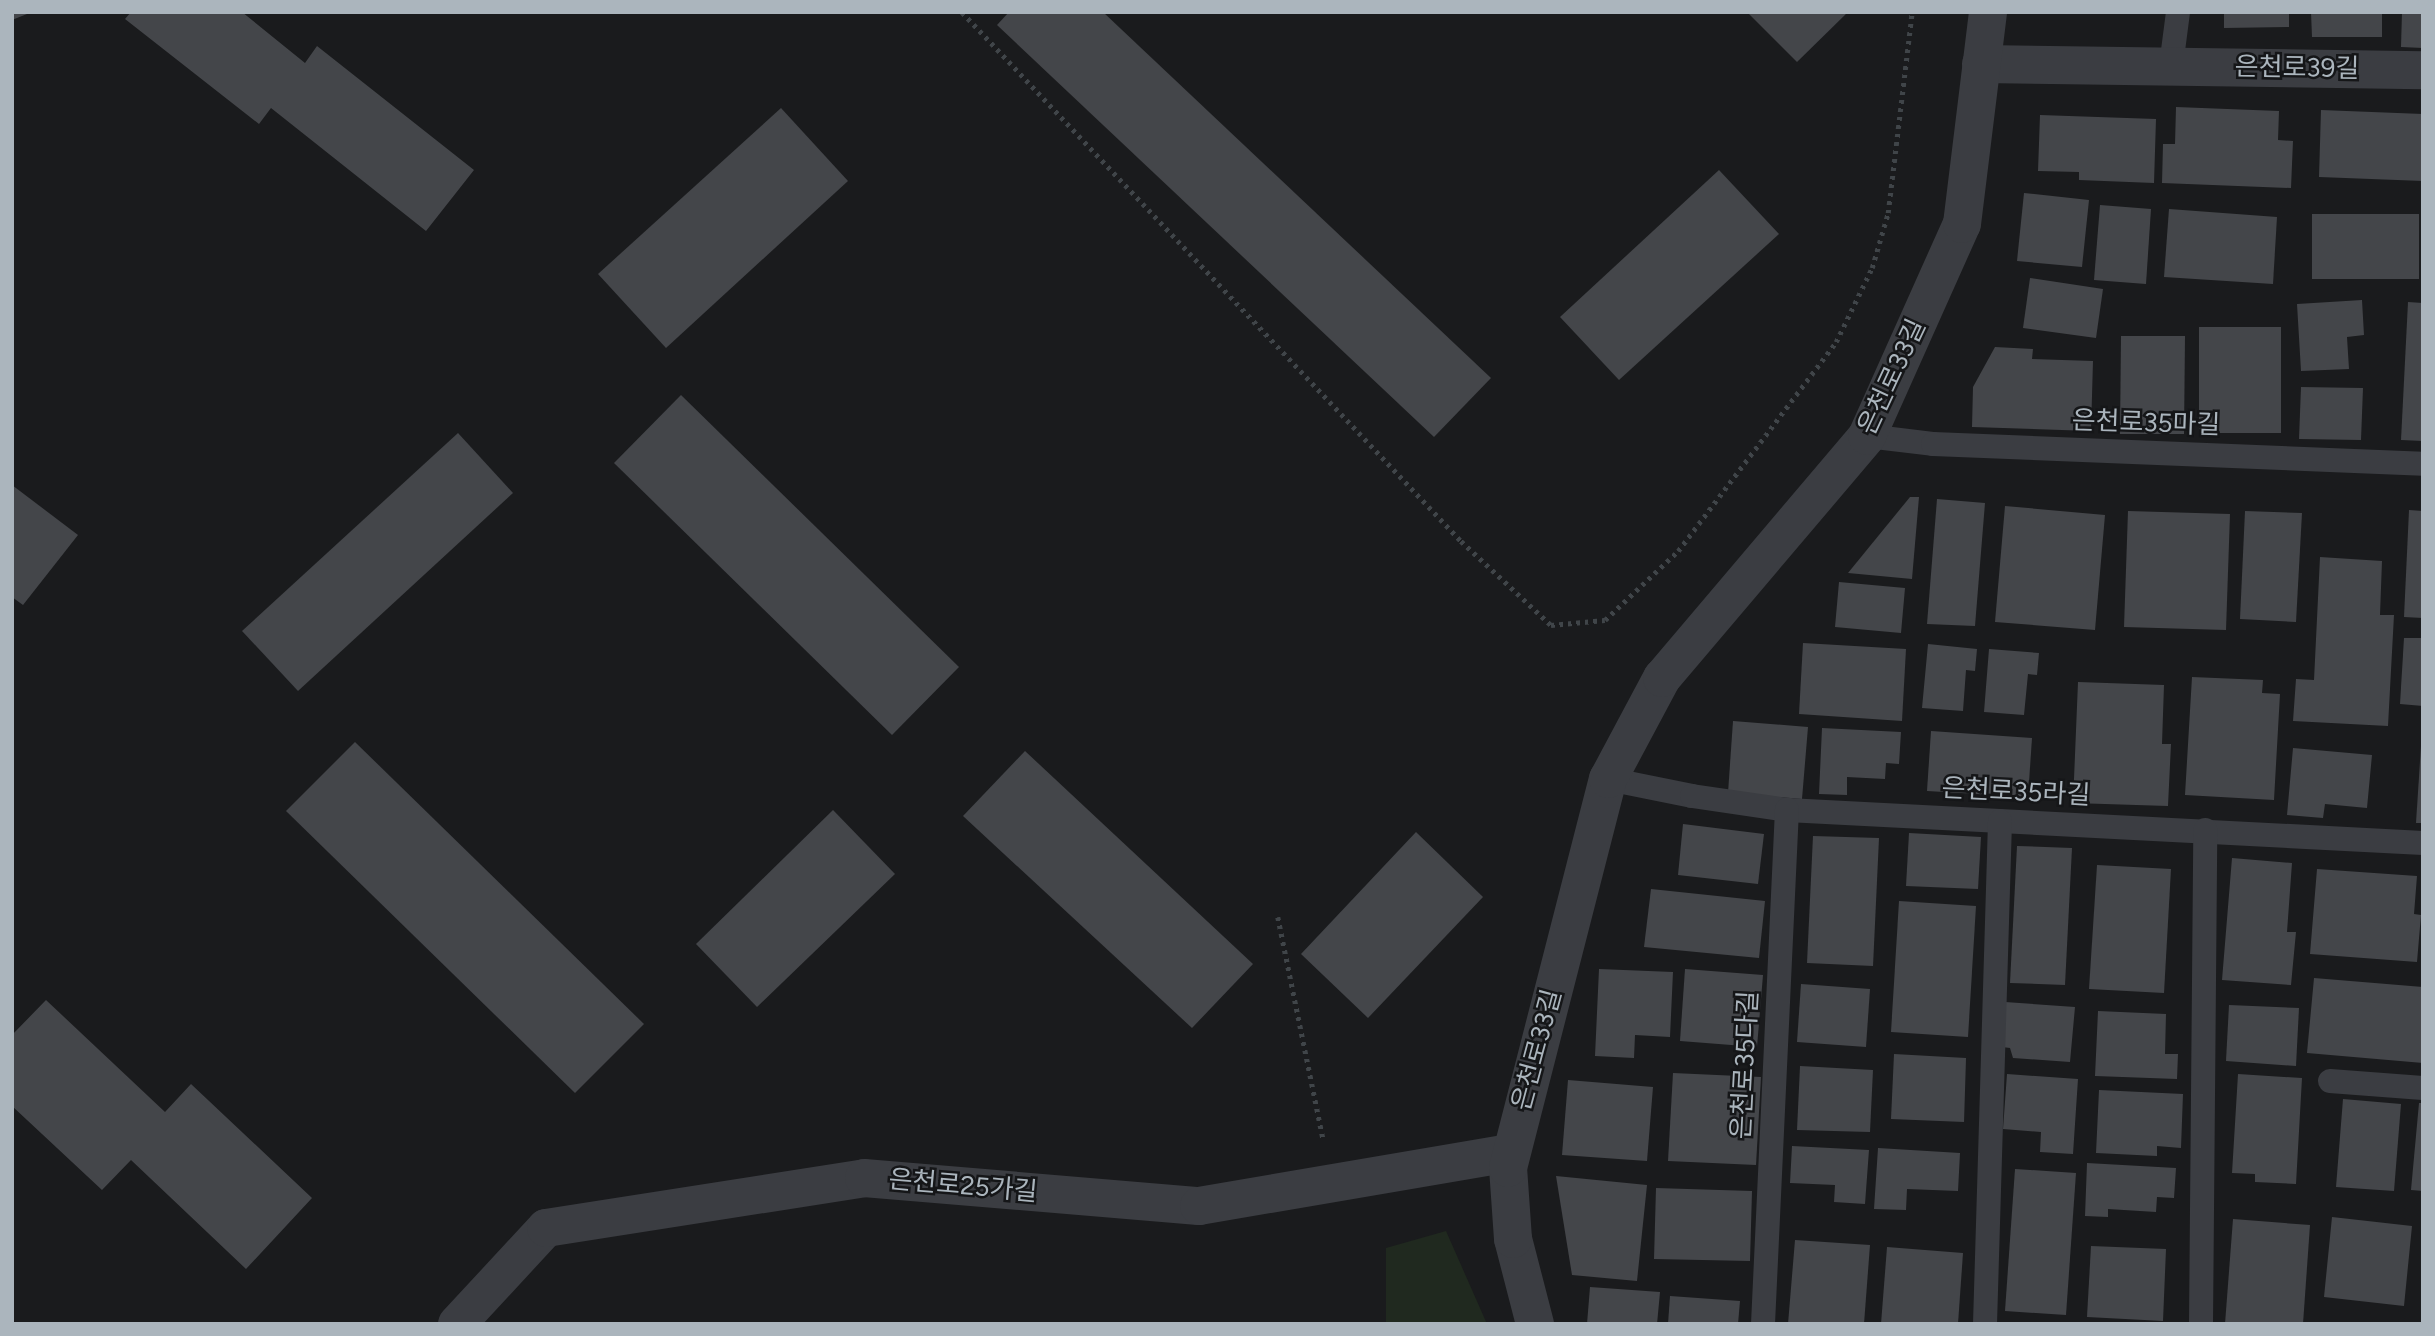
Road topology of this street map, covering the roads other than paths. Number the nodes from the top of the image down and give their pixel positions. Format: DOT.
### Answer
graph roads {
  1 [pos="1988,12"];
  2 [pos="2178,12"];
  3 [pos="1981,64"];
  4 [pos="2171,66"];
  5 [pos="2423,70"];
  6 [pos="1867,436"];
  7 [pos="2423,464"];
  8 [pos="1608,779"];
  9 [pos="1787,810"];
  10 [pos="2000,821"];
  11 [pos="2205,830"];
  12 [pos="2423,843"];
  13 [pos="2330,1081"];
  14 [pos="2423,1088"];
  15 [pos="1510,1153"];
  16 [pos="457,1324"];
  17 [pos="1535,1324"];
  18 [pos="1763,1324"];
  19 [pos="1985,1324"];
  20 [pos="2202,1324"];
  1 -- 3 [label="street, 은천로33길"];
  2 -- 4 [label="lane"];
  3 -- 4 [label="street, 은천로39길"];
  3 -- 6 [label="street, 은천로33길"];
  4 -- 5 [label="street, 은천로39길"];
  6 -- 7 [label="lane, 은천로35마길"];
  6 -- 8 [label="street, 은천로33길"];
  8 -- 9 [label="lane, 은천로35라길"];
  8 -- 15 [label="street, 은천로33길"];
  9 -- 10 [label="lane, 은천로35라길"];
  9 -- 18 [label="lane, 은천로35다길"];
  10 -- 11 [label="lane, 은천로35라길"];
  10 -- 19 [label="lane"];
  11 -- 12 [label="lane, 은천로35라길"];
  11 -- 20 [label="lane"];
  13 -- 14 [label="lane"];
  15 -- 16 [label="street, 은천로25가길"];
  15 -- 17 [label="street, 은천로33길"];
}
